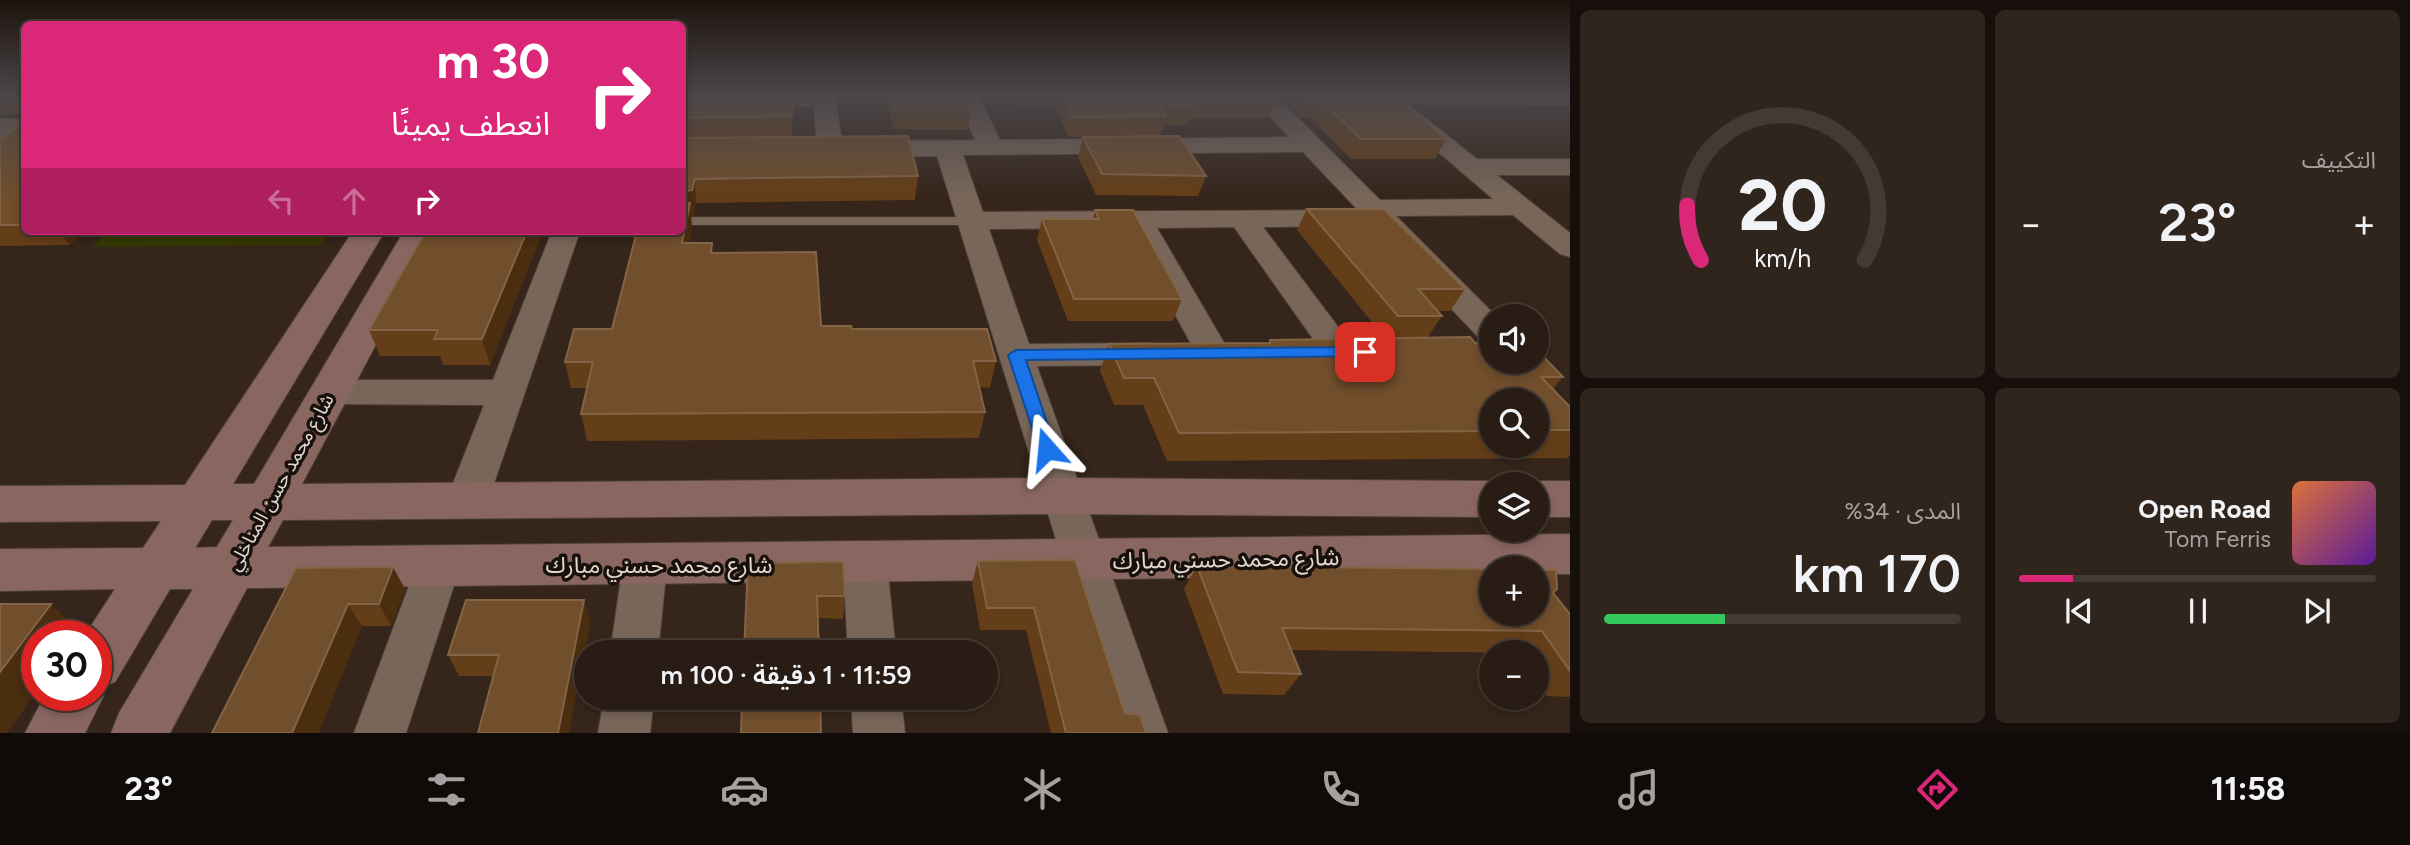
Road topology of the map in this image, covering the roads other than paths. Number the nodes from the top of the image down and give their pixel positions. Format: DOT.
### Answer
graph roads {
  1 [pos="828,129"];
  2 [pos="982,129"];
  3 [pos="1295,129"];
  4 [pos="1425,129"];
  5 [pos="1309,144"];
  6 [pos="990,146"];
  7 [pos="947,147"];
  8 [pos="803,149"];
  9 [pos="830,149"];
  10 [pos="1471,167"];
  11 [pos="1570,167"];
  12 [pos="1519,207"];
  13 [pos="1377,213"];
  14 [pos="1242,219"];
  15 [pos="1138,220"];
  16 [pos="686,221"];
  17 [pos="972,222"];
  18 [pos="366,235"];
  19 [pos="418,235"];
  20 [pos="565,235"];
  21 [pos="1565,240"];
  22 [pos="1479,318"];
  23 [pos="1213,353"];
  24 [pos="1251,353"];
  25 [pos="1302,353"];
  26 [pos="1016,355"];
  27 [pos="330,392"];
  28 [pos="506,393"];
  29 [pos="1063,496"];
  30 [pos="1479,499"];
  31 [pos="1549,499"];
  32 [pos="1570,499"];
  33 [pos="467,500"];
  34 [pos="198,502"];
  35 [pos="268,502"];
  36 [pos="0,504"];
  37 [pos="1570,554"];
  38 [pos="1085,561"];
  39 [pos="865,563"];
  40 [pos="645,565"];
  41 [pos="1549,566"];
  42 [pos="438,567"];
  43 [pos="232,568"];
  44 [pos="156,569"];
  45 [pos="0,570"];
  46 [pos="1479,574"];
  47 [pos="112,639"];
  48 [pos="636,640"];
  49 [pos="872,640"];
  50 [pos="627,710"];
  51 [pos="877,710"];
  52 [pos="67,711"];
  53 [pos="53,733"];
  54 [pos="139,733"];
  55 [pos="380,733"];
  56 [pos="624,733"];
  57 [pos="879,733"];
  58 [pos="1142,733"];
  1 -- 9 [label="street"];
  2 -- 6 [label="street"];
  3 -- 5 [label="street"];
  4 -- 10 [label="street"];
  5 -- 6 [label="street"];
  5 -- 13 [label="street"];
  6 -- 7 [label="street"];
  7 -- 9 [label="street"];
  7 -- 17 [label="street"];
  8 -- 9 [label="street"];
  10 -- 11 [label="street"];
  10 -- 12 [label="street"];
  12 -- 13 [label="street"];
  12 -- 21 [label="street"];
  13 -- 14 [label="street"];
  13 -- 22 [label="street"];
  14 -- 15 [label="street"];
  14 -- 25 [label="street"];
  15 -- 17 [label="street"];
  15 -- 23 [label="street"];
  16 -- 17 [label="lane"];
  17 -- 26 [label="street"];
  18 -- 34 [label="street"];
  19 -- 27 [label="street, شارع محمد حسن المناخلي"];
  20 -- 28 [label="street"];
  23 -- 24 [label="street"];
  23 -- 26 [label="street"];
  26 -- 29 [label="street"];
  27 -- 28 [label="street"];
  27 -- 35 [label="street, شارع محمد حسن المناخلي"];
  28 -- 33 [label="street"];
  29 -- 30 [label="street"];
  29 -- 33 [label="street"];
  29 -- 38 [label="street"];
  31 -- 32 [label="street"];
  33 -- 35 [label="street"];
  34 -- 35 [label="street"];
  34 -- 36 [label="street"];
  34 -- 44 [label="street"];
  35 -- 43 [label="street, شارع محمد حسن المناخلي"];
  37 -- 41 [label="street, شارع محمد حسني مبارك"];
  38 -- 39 [label="street, شارع محمد حسني مبارك"];
  38 -- 46 [label="street, شارع محمد حسني مبارك"];
  38 -- 58 [label="street"];
  39 -- 40 [label="street, شارع محمد حسني مبارك"];
  39 -- 49 [label="street"];
  40 -- 42 [label="street, شارع محمد حسني مبارك"];
  40 -- 48 [label="street"];
  42 -- 43 [label="street, شارع محمد حسني مبارك"];
  42 -- 55 [label="street"];
  43 -- 44 [label="street, شارع محمد حسني مبارك"];
  43 -- 54 [label="street, شارع محمد حسن المناخلي"];
  44 -- 45 [label="street, شارع محمد حسني مبارك"];
  44 -- 47 [label="street"];
  50 -- 56 [label="street"];
  51 -- 57 [label="street"];
  52 -- 53 [label="street"];
}
